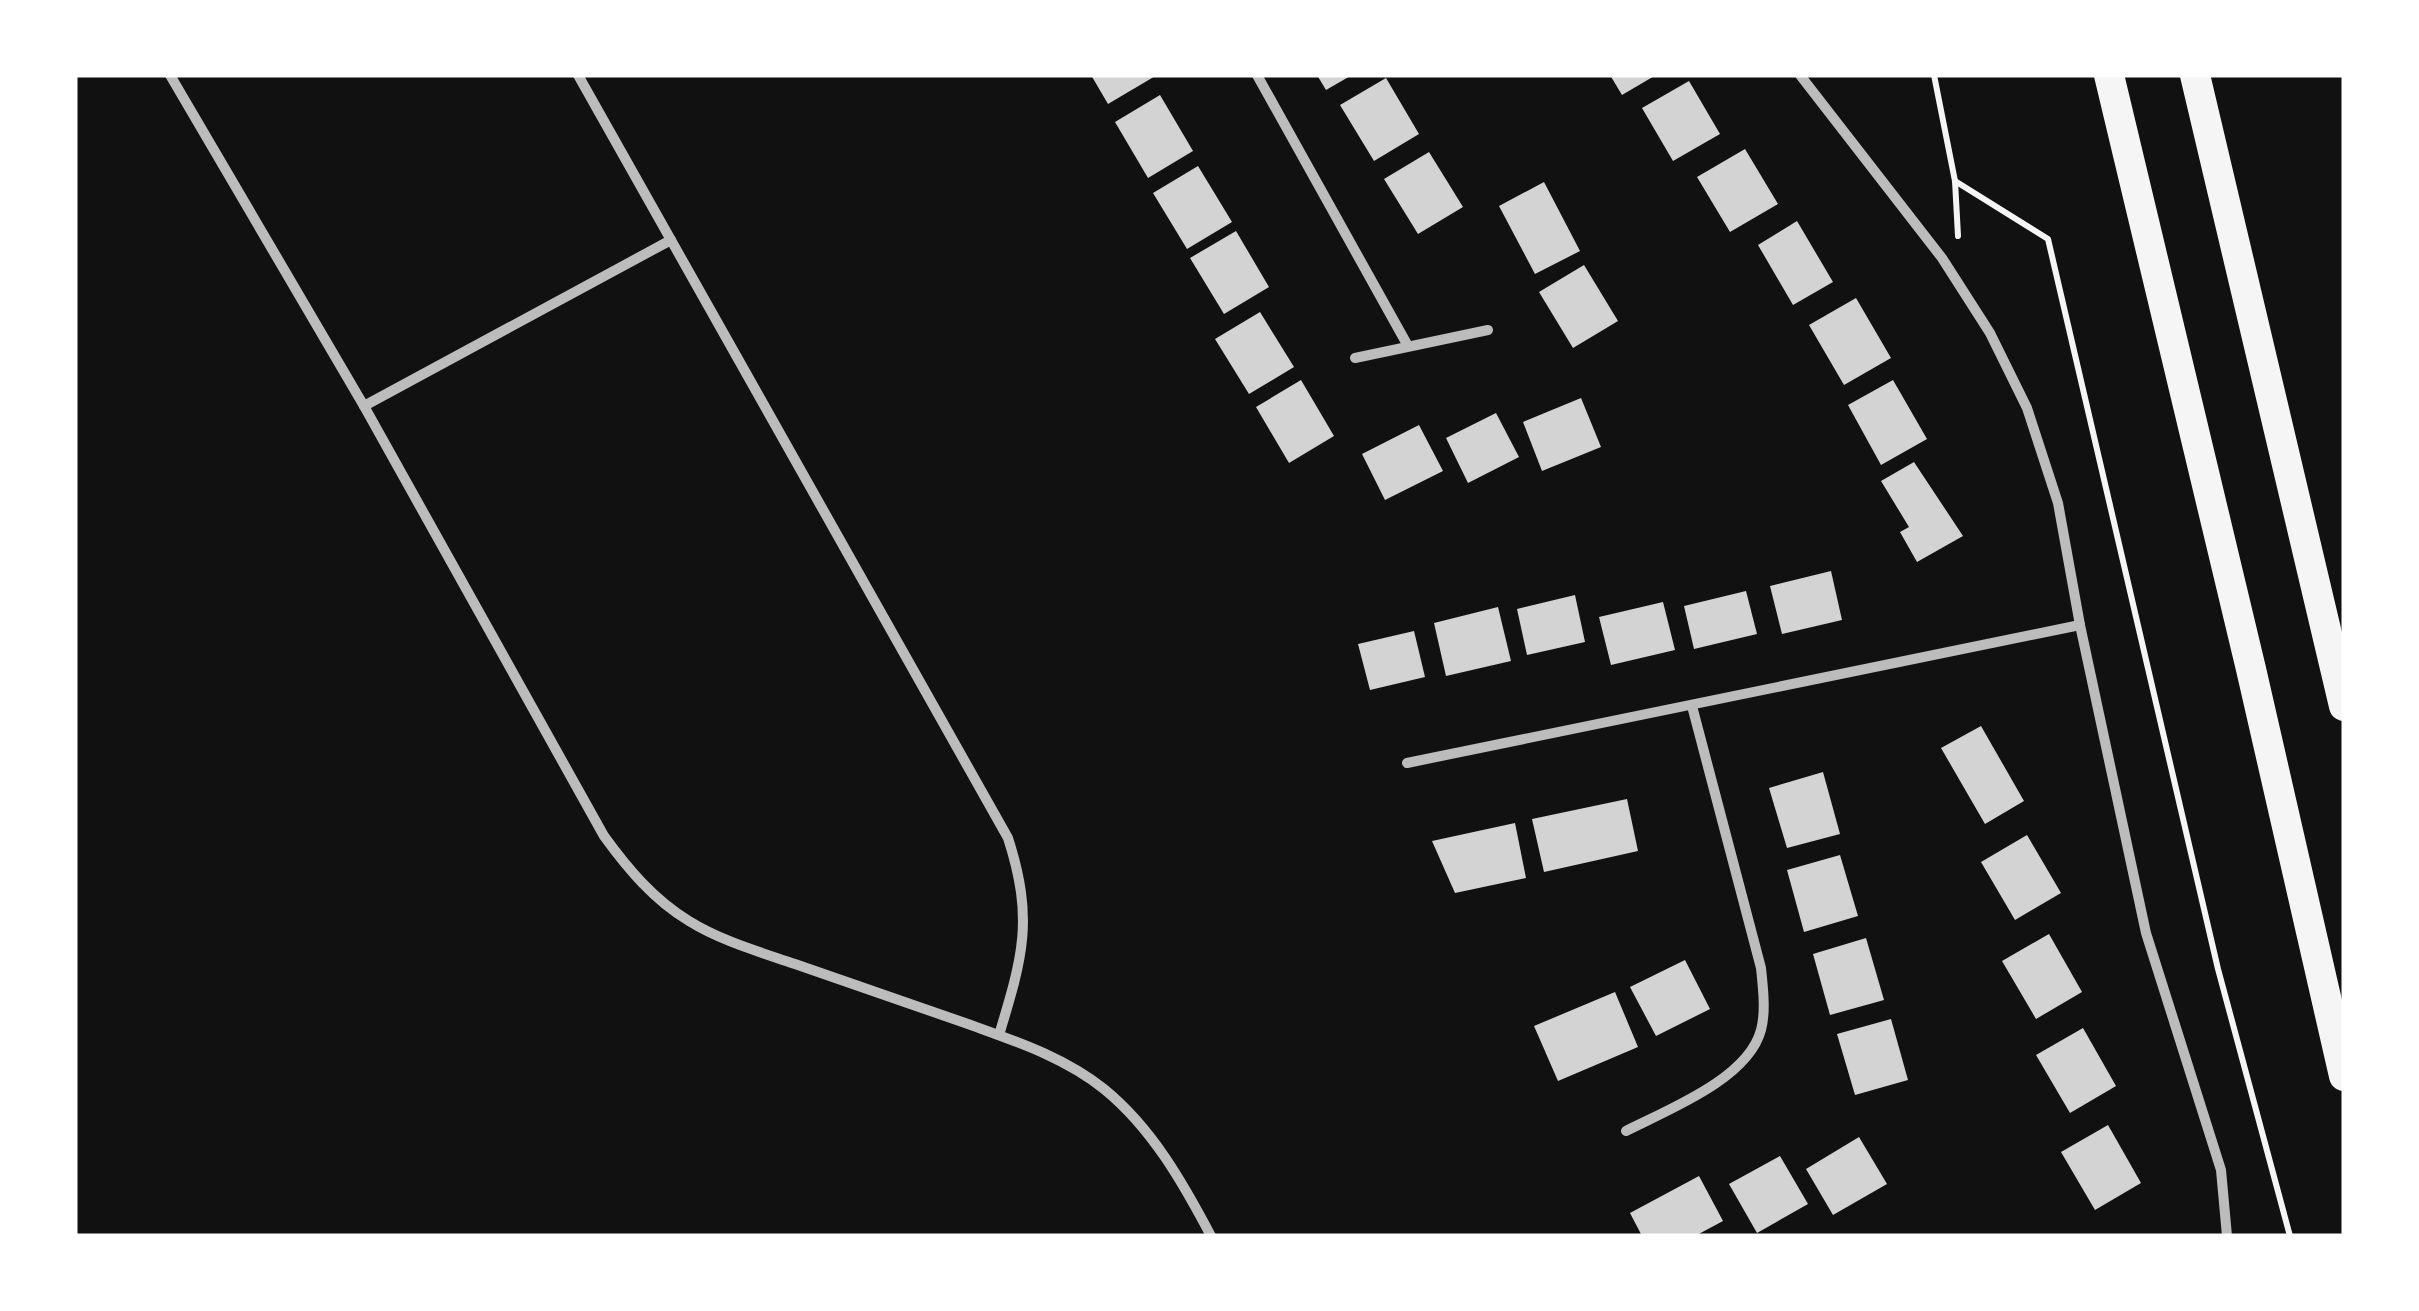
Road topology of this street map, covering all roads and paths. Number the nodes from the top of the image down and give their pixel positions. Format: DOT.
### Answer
graph roads {
  1 [pos="170,75"];
  2 [pos="578,75"];
  3 [pos="1257,75"];
  4 [pos="1800,75"];
  5 [pos="1934,75"];
  6 [pos="2109,75"];
  7 [pos="2194,75"];
  8 [pos="1955,181"];
  9 [pos="671,240"];
  10 [pos="1942,258"];
  11 [pos="1488,330"];
  12 [pos="1408,346"];
  13 [pos="1354,358"];
  14 [pos="364,406"];
  15 [pos="2080,625"];
  16 [pos="1692,706"];
  17 [pos="2344,706"];
  18 [pos="1408,763"];
  19 [pos="999,1035"];
  20 [pos="2344,1076"];
  21 [pos="1626,1131"];
  22 [pos="1211,1236"];
  23 [pos="2227,1236"];
  24 [pos="2290,1236"];
  1 -- 14 [label="street"];
  2 -- 9 [label="street"];
  3 -- 12 [label="street"];
  4 -- 10 [label="street"];
  5 -- 8 [label="path"];
  6 -- 20 [label="highway"];
  7 -- 17 [label="highway"];
  8 -- 10 [label="path"];
  8 -- 24 [label="path"];
  9 -- 14 [label="street"];
  9 -- 19 [label="street"];
  10 -- 15 [label="street"];
  11 -- 12 [label="street"];
  12 -- 13 [label="street"];
  14 -- 19 [label="street"];
  15 -- 16 [label="street"];
  15 -- 23 [label="street"];
  16 -- 18 [label="street"];
  16 -- 21 [label="street"];
  19 -- 22 [label="street"];
}
